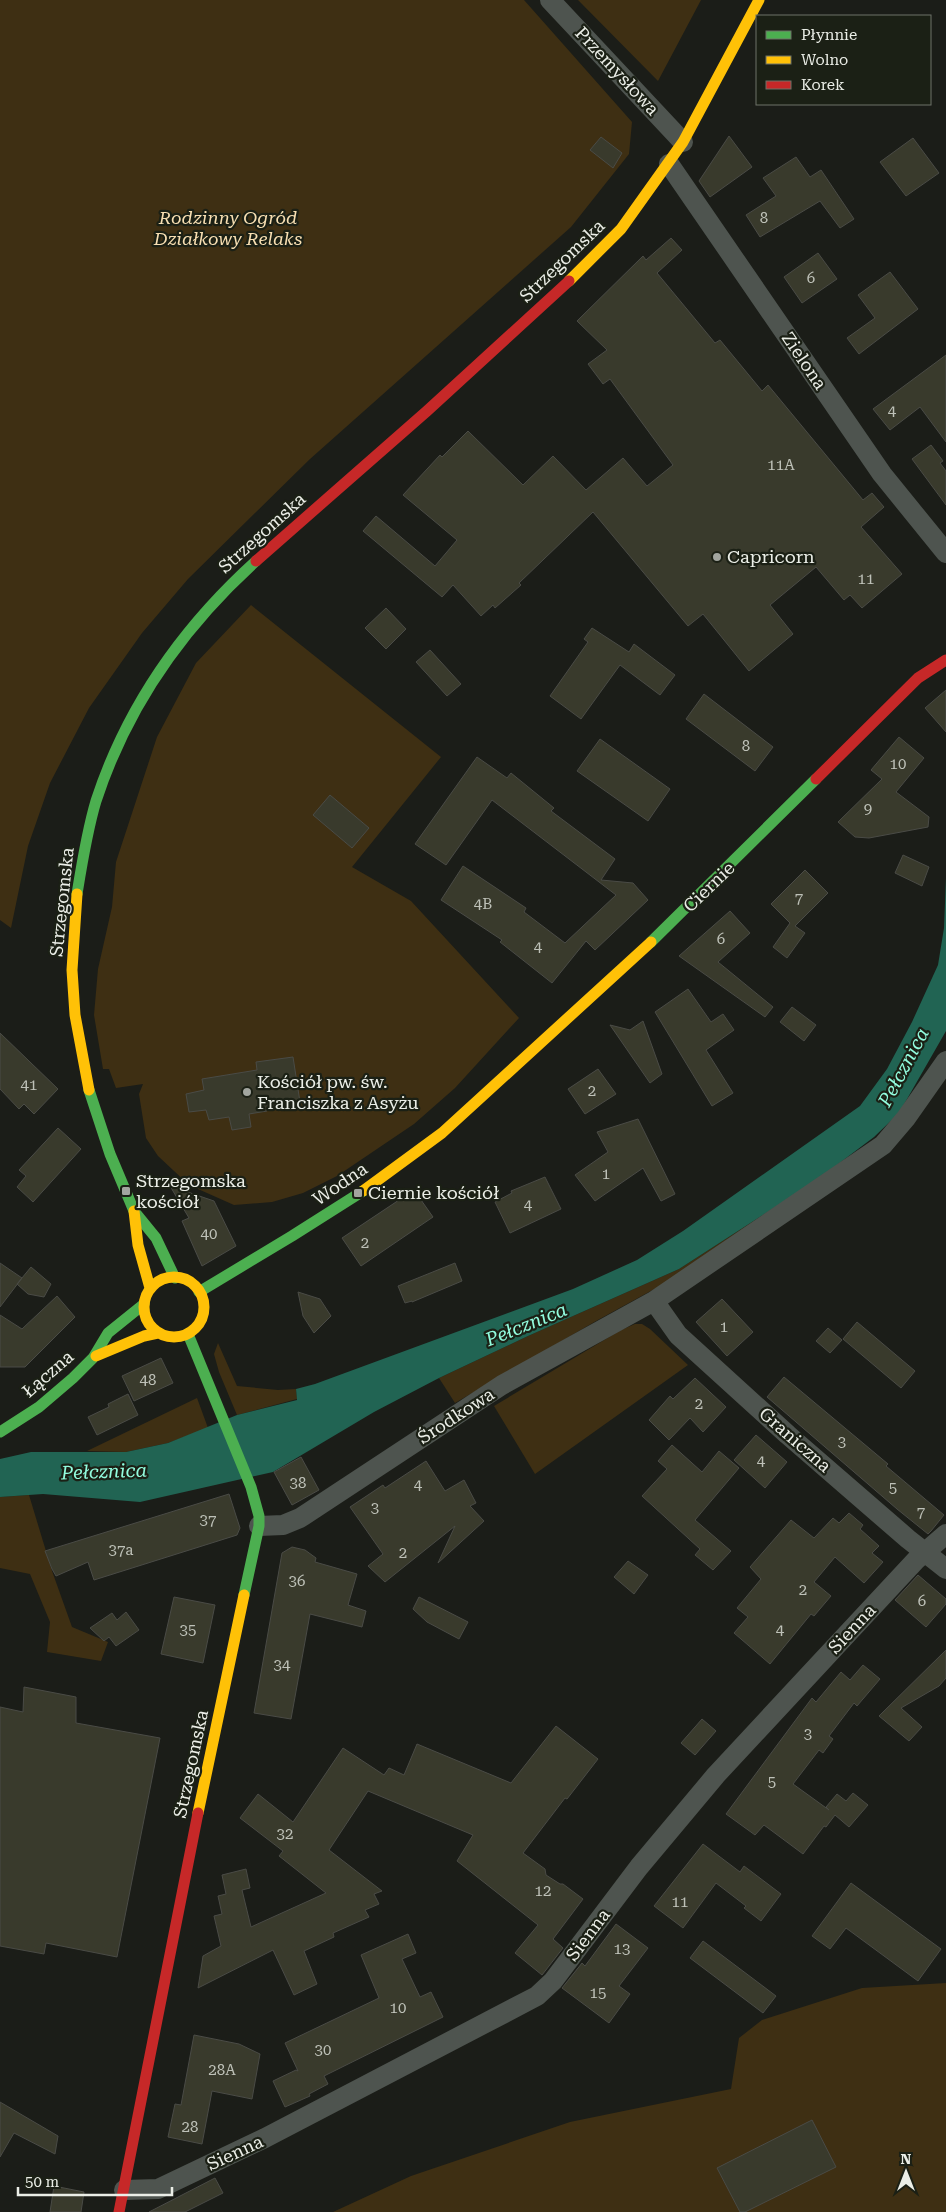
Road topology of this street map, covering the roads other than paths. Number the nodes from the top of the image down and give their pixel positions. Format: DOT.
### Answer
graph roads {
  1 [pos="550,0"];
  2 [pos="759,0"];
  3 [pos="683,142"];
  4 [pos="669,164"];
  5 [pos="946,553"];
  6 [pos="946,660"];
  7 [pos="946,1061"];
  8 [pos="468,1111"];
  9 [pos="134,1211"];
  10 [pos="175,1278"];
  11 [pos="150,1288"];
  12 [pos="200,1292"];
  13 [pos="654,1301"];
  14 [pos="144,1304"];
  15 [pos="158,1333"];
  16 [pos="188,1334"];
  17 [pos="93,1358"];
  18 [pos="0,1432"];
  19 [pos="260,1526"];
  20 [pos="946,1534"];
  21 [pos="925,1552"];
  22 [pos="946,1569"];
  23 [pos="124,2190"];
  24 [pos="119,2212"];
  1 -- 3 [label="street, Przemysłowa"];
  2 -- 3 [label="main road, Strzegomska"];
  3 -- 4 [label="main road, Strzegomska"];
  4 -- 5 [label="street, Zielona"];
  4 -- 9 [label="main road, Strzegomska"];
  6 -- 8 [label="main road, Ciernie"];
  7 -- 13 [label="street"];
  8 -- 12 [label="main road, Wodna"];
  9 -- 10 [label="main road, Strzegomska"];
  9 -- 11 [label="main road, Strzegomska"];
  10 -- 11 [label="main road"];
  10 -- 12 [label="main road"];
  11 -- 14 [label="main road"];
  12 -- 16 [label="main road"];
  13 -- 19 [label="street, Środkowa"];
  13 -- 21 [label="street, Graniczna"];
  14 -- 15 [label="main road"];
  14 -- 17 [label="main road, Łączna"];
  15 -- 16 [label="main road"];
  15 -- 17 [label="main road, Łączna"];
  16 -- 19 [label="main road, Strzegomska"];
  17 -- 18 [label="main road, Łączna"];
  19 -- 23 [label="main road, Strzegomska"];
  20 -- 21 [label="street, Sienna"];
  21 -- 22 [label="street, Graniczna"];
  21 -- 23 [label="street, Sienna"];
  23 -- 24 [label="main road, Strzegomska"];
}
